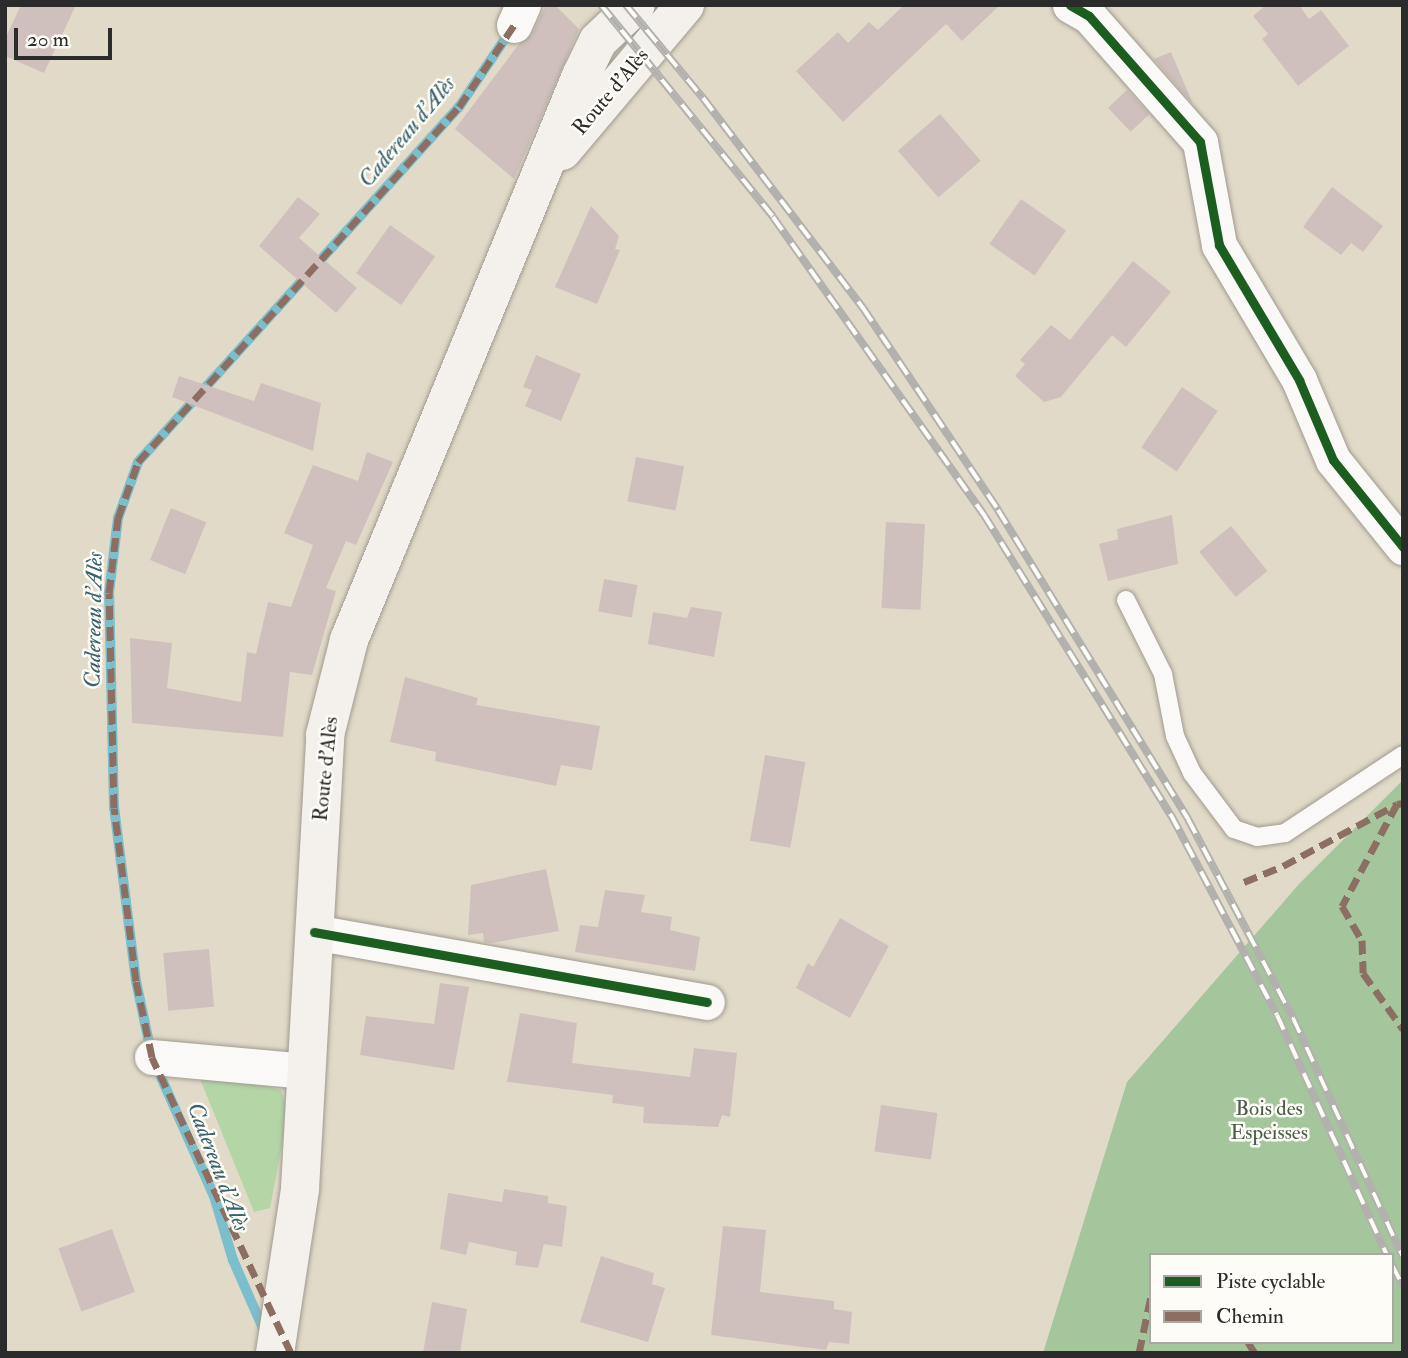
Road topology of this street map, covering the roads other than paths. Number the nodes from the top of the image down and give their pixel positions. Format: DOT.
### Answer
graph roads {
  1 [pos="636,5"];
  2 [pos="685,5"];
  3 [pos="1070,5"];
  4 [pos="538,180"];
  5 [pos="1403,548"];
  6 [pos="1126,600"];
  7 [pos="1403,755"];
  8 [pos="314,932"];
  9 [pos="707,1002"];
  10 [pos="152,1057"];
  11 [pos="305,1071"];
  12 [pos="275,1353"];
  1 -- 4 [label="main road, Route d'Alès"];
  2 -- 4 [label="main road, Route d'Alès"];
  3 -- 5 [label="street"];
  4 -- 8 [label="main road, Route d'Alès"];
  6 -- 7 [label="lane"];
  8 -- 9 [label="street"];
  8 -- 11 [label="main road, Route d'Alès"];
  10 -- 11 [label="street"];
  11 -- 12 [label="main road, Route d'Alès"];
}
